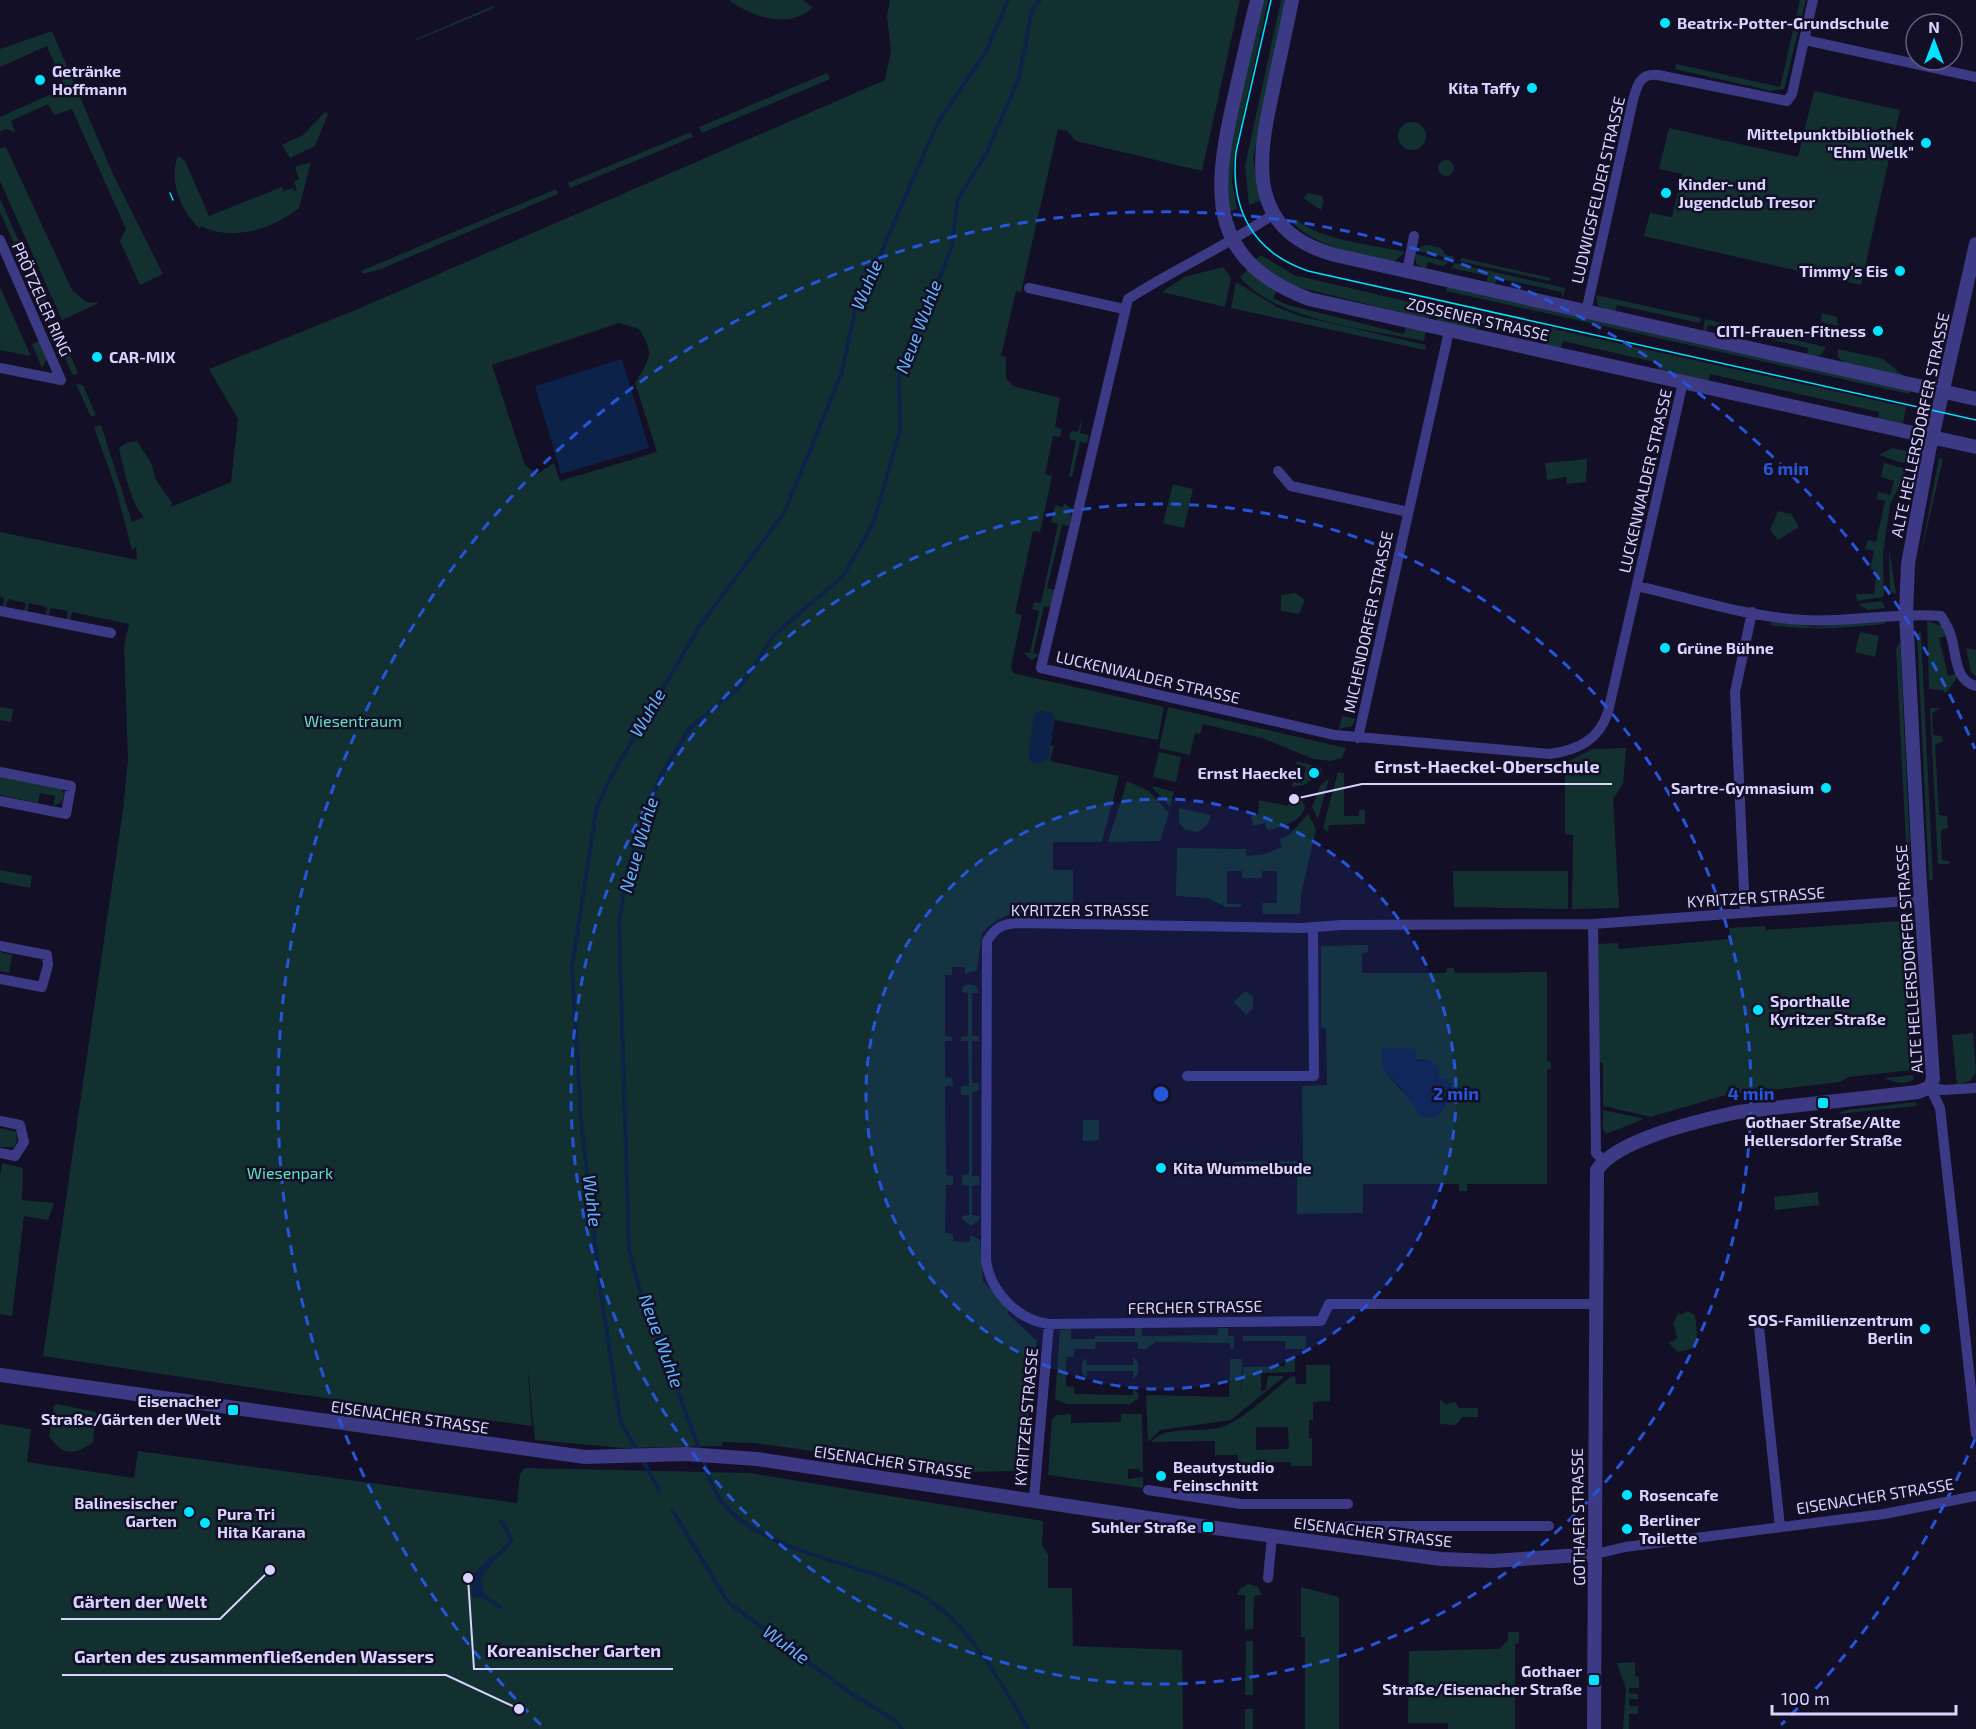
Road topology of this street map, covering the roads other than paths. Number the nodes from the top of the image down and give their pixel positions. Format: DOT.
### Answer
graph roads {
  1 [pos="1257,0"];
  2 [pos="1292,0"];
  3 [pos="1813,0"];
  4 [pos="1805,40"];
  5 [pos="1976,77"];
  6 [pos="1274,214"];
  7 [pos="1414,236"];
  8 [pos="0,240"];
  9 [pos="1234,241"];
  10 [pos="1976,244"];
  11 [pos="1407,271"];
  12 [pos="1029,288"];
  13 [pos="1124,309"];
  14 [pos="1586,312"];
  15 [pos="1449,331"];
  16 [pos="0,368"];
  17 [pos="1683,382"];
  18 [pos="1943,391"];
  19 [pos="1976,399"];
  20 [pos="1932,437"];
  21 [pos="1976,447"];
  22 [pos="1278,471"];
  23 [pos="1408,512"];
  24 [pos="1637,586"];
  25 [pos="0,611"];
  26 [pos="1752,612"];
  27 [pos="1906,614"];
  28 [pos="111,633"];
  29 [pos="1976,686"];
  30 [pos="1359,738"];
  31 [pos="0,772"];
  32 [pos="0,801"];
  33 [pos="1921,900"];
  34 [pos="1745,912"];
  35 [pos="1593,924"];
  36 [pos="1313,928"];
  37 [pos="0,946"];
  38 [pos="0,979"];
  39 [pos="1187,1076"];
  40 [pos="1930,1087"];
  41 [pos="1976,1088"];
  42 [pos="0,1121"];
  43 [pos="0,1153"];
  44 [pos="1603,1160"];
  45 [pos="1594,1305"];
  46 [pos="1049,1324"];
  47 [pos="1759,1327"];
  48 [pos="1970,1333"];
  49 [pos="0,1375"];
  50 [pos="1976,1434"];
  51 [pos="1148,1490"];
  52 [pos="1976,1496"];
  53 [pos="1034,1499"];
  54 [pos="1348,1504"];
  55 [pos="1348,1526"];
  56 [pos="1549,1526"];
  57 [pos="1780,1527"];
  58 [pos="1272,1536"];
  59 [pos="1596,1554"];
  60 [pos="1268,1578"];
  61 [pos="1594,1729"];
  1 -- 9 [label="street, ZOSSENER STRASSE"];
  2 -- 6 [label="street, ZOSSENER STRASSE"];
  3 -- 4 [label="street, LUDWIGSFELDER STRASSE"];
  4 -- 5 [label="street"];
  4 -- 14 [label="street, LUDWIGSFELDER STRASSE"];
  6 -- 9 [label="street"];
  6 -- 11 [label="street, ZOSSENER STRASSE"];
  7 -- 11 [label="street, ZOSSENER STRASSE"];
  8 -- 16 [label="street, PRÖTZELER RING"];
  9 -- 13 [label="street"];
  9 -- 15 [label="street, ZOSSENER STRASSE"];
  10 -- 18 [label="street, ALTE HELLERSDORFER STRASSE"];
  11 -- 14 [label="street, ZOSSENER STRASSE"];
  12 -- 13 [label="street"];
  13 -- 30 [label="street, LUCKENWALDER STRASSE"];
  14 -- 18 [label="street, ZOSSENER STRASSE"];
  15 -- 17 [label="street, ZOSSENER STRASSE"];
  15 -- 23 [label="street, MICHENDORFER STRASSE"];
  17 -- 20 [label="street, ZOSSENER STRASSE"];
  17 -- 24 [label="street, LUCKENWALDER STRASSE"];
  18 -- 19 [label="street, ZOSSENER STRASSE"];
  18 -- 20 [label="street, ALTE HELLERSDORFER STRASSE"];
  20 -- 21 [label="street, ZOSSENER STRASSE"];
  20 -- 27 [label="street, ALTE HELLERSDORFER STRASSE"];
  22 -- 23 [label="street, MICHENDORFER STRASSE"];
  23 -- 30 [label="street, MICHENDORFER STRASSE"];
  24 -- 26 [label="street, LUCKENWALDER STRASSE"];
  24 -- 30 [label="street, LUCKENWALDER STRASSE"];
  25 -- 28 [label="street"];
  26 -- 27 [label="street, LUCKENWALDER STRASSE"];
  26 -- 34 [label="street"];
  27 -- 29 [label="street"];
  27 -- 33 [label="street, ALTE HELLERSDORFER STRASSE"];
  31 -- 32 [label="street"];
  33 -- 34 [label="street, KYRITZER STRASSE"];
  33 -- 40 [label="street, ALTE HELLERSDORFER STRASSE"];
  34 -- 35 [label="street, KYRITZER STRASSE"];
  35 -- 36 [label="street, KYRITZER STRASSE"];
  35 -- 44 [label="street"];
  36 -- 39 [label="street"];
  36 -- 46 [label="street, KYRITZER STRASSE"];
  37 -- 38 [label="street"];
  40 -- 41 [label="street"];
  40 -- 44 [label="street"];
  40 -- 48 [label="street, ALTE HELLERSDORFER STRASSE"];
  42 -- 43 [label="street"];
  44 -- 45 [label="street, GOTHAER STRASSE"];
  45 -- 46 [label="street, FERCHER STRASSE"];
  45 -- 59 [label="street, GOTHAER STRASSE"];
  46 -- 53 [label="street, KYRITZER STRASSE"];
  47 -- 57 [label="street, EISENACHER STRASSE"];
  48 -- 50 [label="street, ALTE HELLERSDORFER STRASSE"];
  49 -- 53 [label="street, EISENACHER STRASSE"];
  51 -- 54 [label="street, EISENACHER STRASSE"];
  52 -- 57 [label="street, EISENACHER STRASSE"];
  53 -- 58 [label="street, EISENACHER STRASSE"];
  55 -- 56 [label="street, EISENACHER STRASSE"];
  57 -- 59 [label="street, EISENACHER STRASSE"];
  58 -- 59 [label="street, EISENACHER STRASSE"];
  58 -- 60 [label="street"];
  59 -- 61 [label="street, GOTHAER STRASSE"];
}
